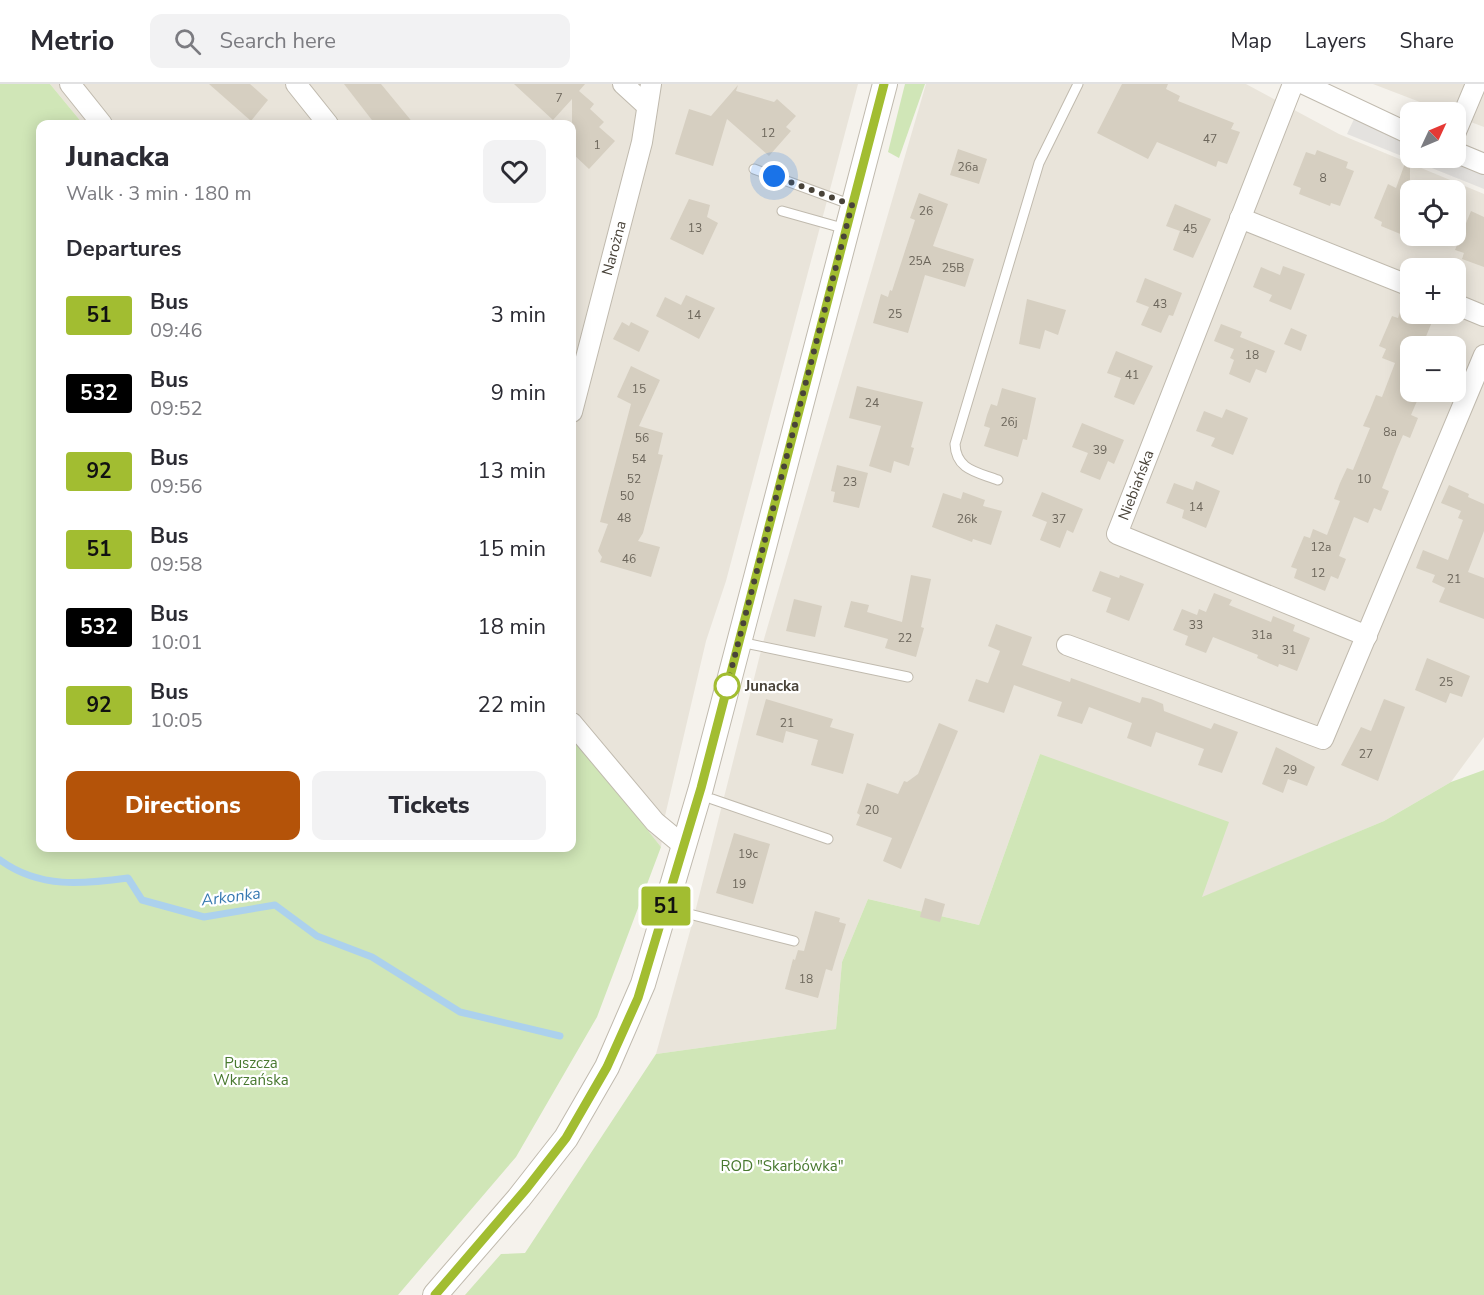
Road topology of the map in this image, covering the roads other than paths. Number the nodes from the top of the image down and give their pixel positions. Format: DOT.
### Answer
graph roads {
  1 [pos="70,84"];
  2 [pos="296,84"];
  3 [pos="623,84"];
  4 [pos="651,84"];
  5 [pos="885,84"];
  6 [pos="1078,84"];
  7 [pos="1293,84"];
  8 [pos="1304,84"];
  9 [pos="1476,84"];
  10 [pos="647,106"];
  11 [pos="1466,108"];
  12 [pos="99,120"];
  13 [pos="325,120"];
  14 [pos="1400,129"];
  15 [pos="1466,157"];
  16 [pos="1484,164"];
  17 [pos="754,169"];
  18 [pos="852,205"];
  19 [pos="782,211"];
  20 [pos="1240,218"];
  21 [pos="846,230"];
  22 [pos="1400,282"];
  23 [pos="1466,309"];
  24 [pos="1484,316"];
  25 [pos="1484,356"];
  26 [pos="576,397"];
  27 [pos="999,480"];
  28 [pos="1367,636"];
  29 [pos="739,641"];
  30 [pos="1067,645"];
  31 [pos="908,677"];
  32 [pos="576,728"];
  33 [pos="712,799"];
  34 [pos="828,839"];
  35 [pos="684,846"];
  36 [pos="666,908"];
  37 [pos="794,941"];
  38 [pos="435,1295"];
  1 -- 12 [label="street"];
  2 -- 13 [label="street"];
  3 -- 10 [label="street"];
  4 -- 10 [label="street, Narożna"];
  5 -- 18 [label="street"];
  6 -- 27 [label="lane"];
  7 -- 20 [label="street, Niebiańska"];
  8 -- 14 [label="street"];
  9 -- 11 [label="street"];
  10 -- 26 [label="street, Narożna"];
  15 -- 16 [label="street"];
  17 -- 18 [label="lane"];
  18 -- 21 [label="street"];
  19 -- 21 [label="lane"];
  20 -- 22 [label="street"];
  20 -- 28 [label="street, Niebiańska"];
  21 -- 29 [label="street"];
  23 -- 24 [label="street"];
  25 -- 28 [label="street"];
  28 -- 30 [label="street"];
  29 -- 31 [label="lane"];
  29 -- 35 [label="street"];
  32 -- 35 [label="street"];
  33 -- 34 [label="lane"];
  35 -- 36 [label="street"];
  36 -- 37 [label="lane"];
  36 -- 38 [label="street"];
}
